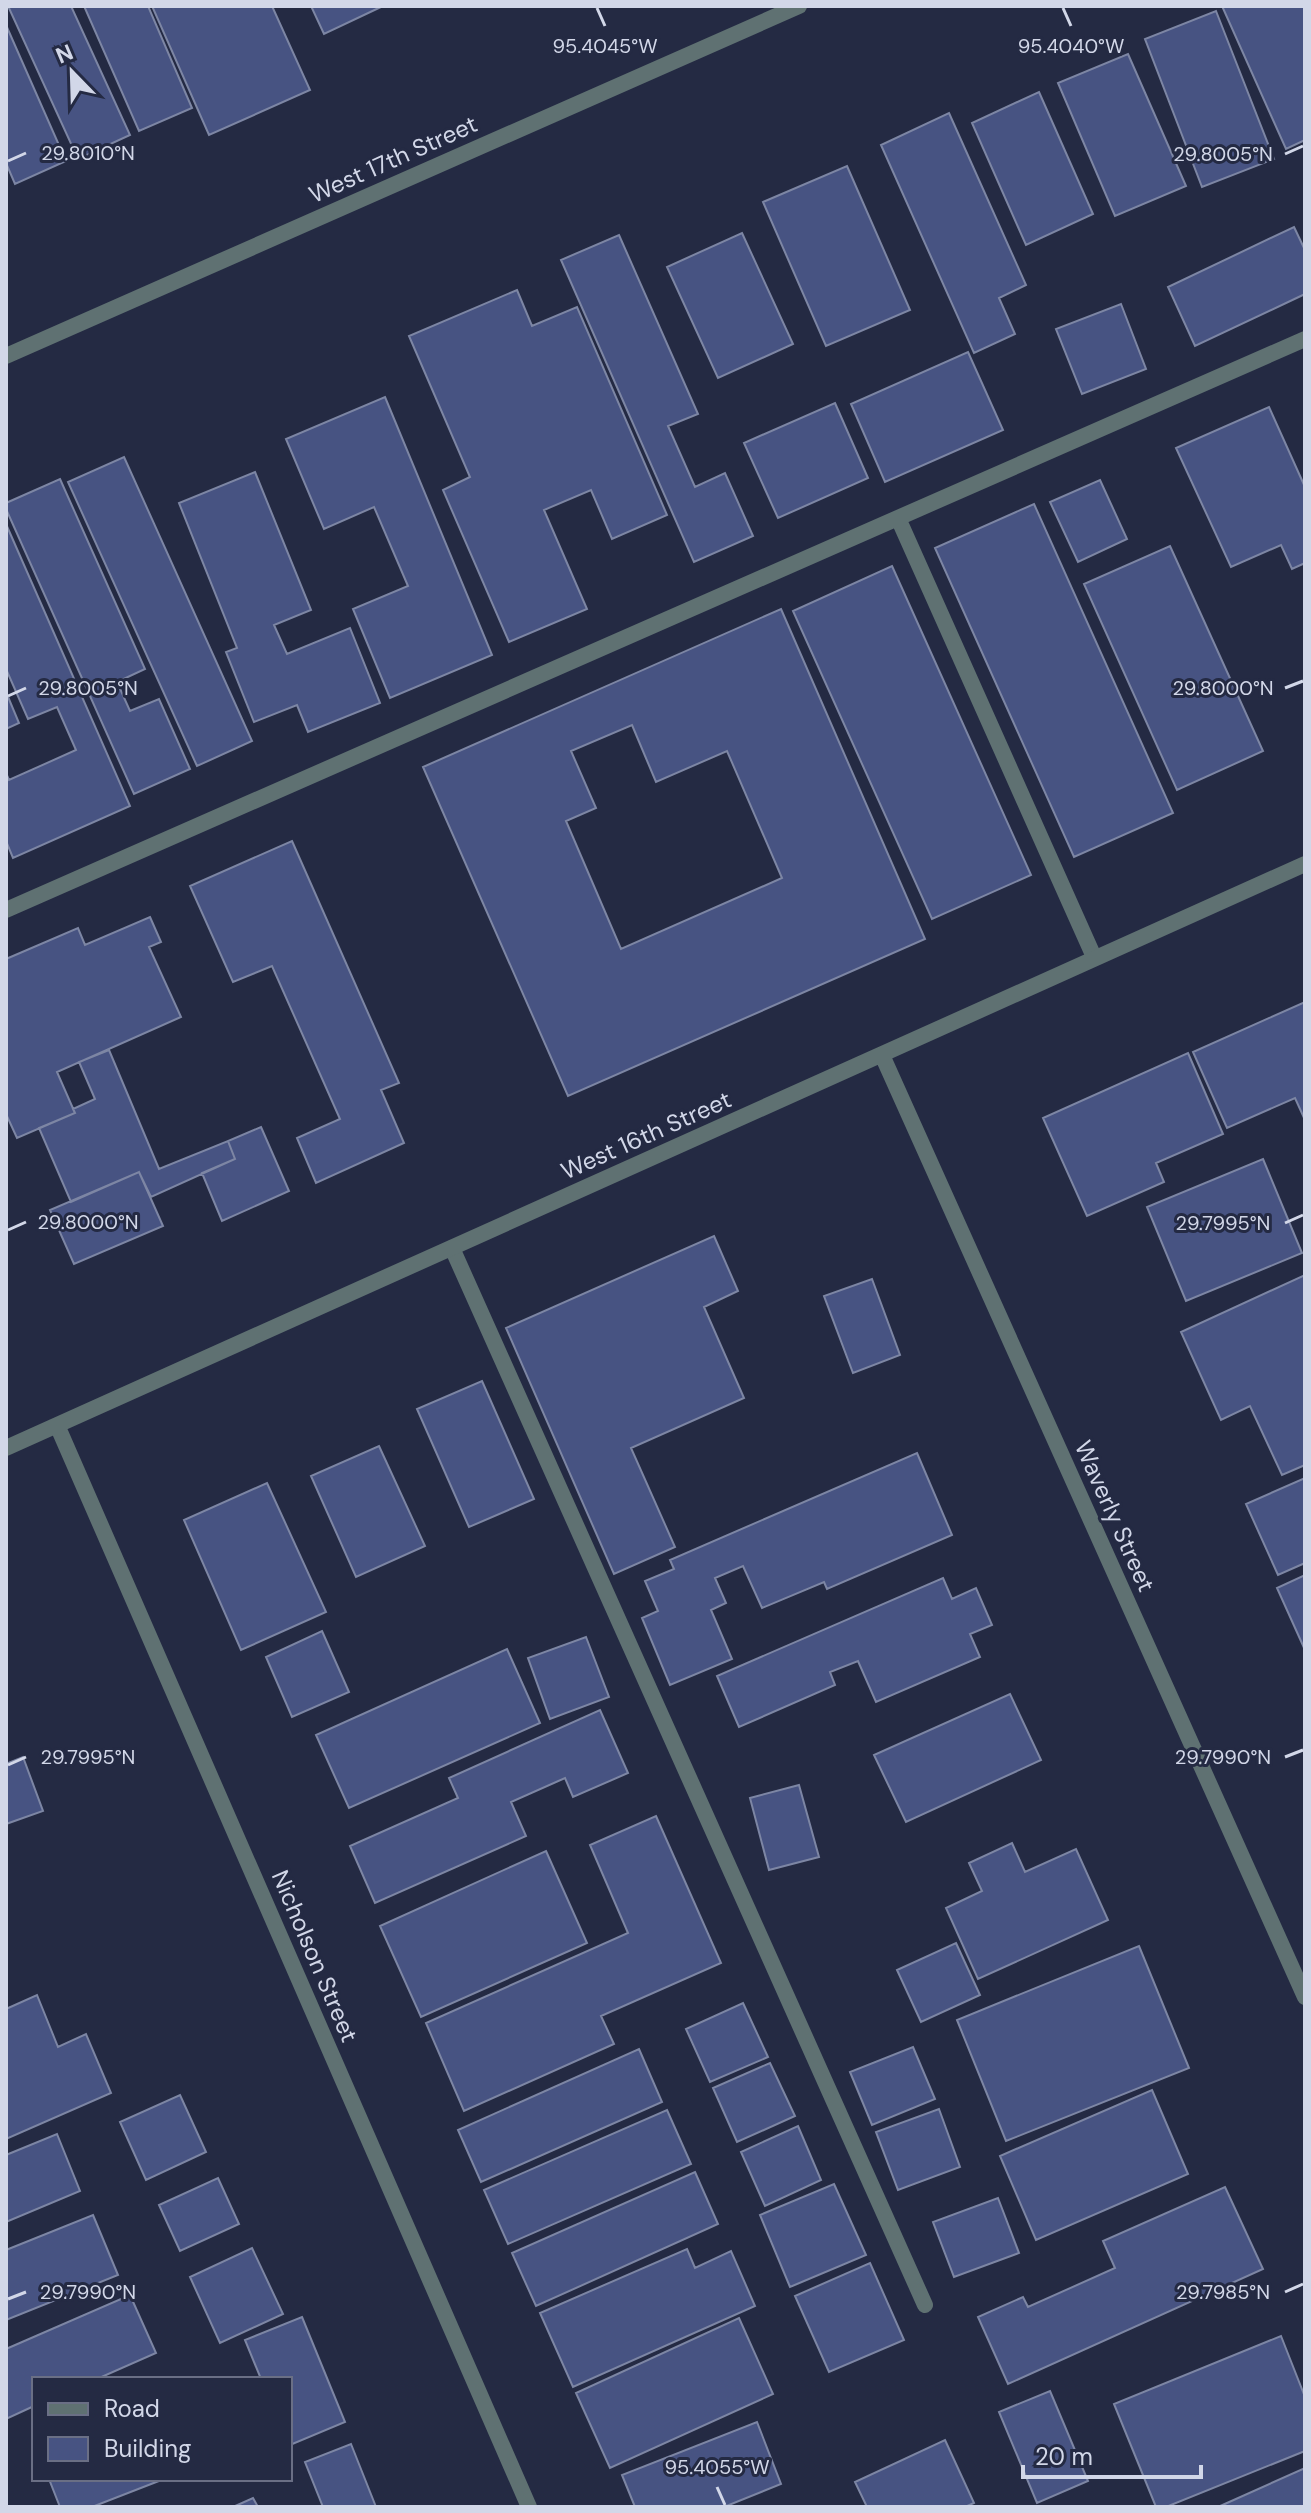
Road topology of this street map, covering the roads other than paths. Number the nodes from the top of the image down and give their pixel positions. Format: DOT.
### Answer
graph roads {
  1 [pos="799,6"];
  2 [pos="1305,339"];
  3 [pos="6,356"];
  4 [pos="898,518"];
  5 [pos="1305,864"];
  6 [pos="6,910"];
  7 [pos="1094,957"];
  8 [pos="882,1055"];
  9 [pos="452,1248"];
  10 [pos="57,1425"];
  11 [pos="6,1448"];
  12 [pos="1305,1997"];
  13 [pos="925,2305"];
  14 [pos="529,2507"];
  1 -- 3 [label="street, West 17th Street"];
  2 -- 4 [label="street"];
  4 -- 6 [label="street"];
  4 -- 7 [label="street"];
  5 -- 7 [label="street, West 16th Street"];
  7 -- 8 [label="street, West 16th Street"];
  8 -- 9 [label="street, West 16th Street"];
  8 -- 12 [label="street, Waverly Street"];
  9 -- 10 [label="street, West 16th Street"];
  9 -- 13 [label="street"];
  10 -- 11 [label="street, West 16th Street"];
  10 -- 14 [label="street, Nicholson Street"];
}
